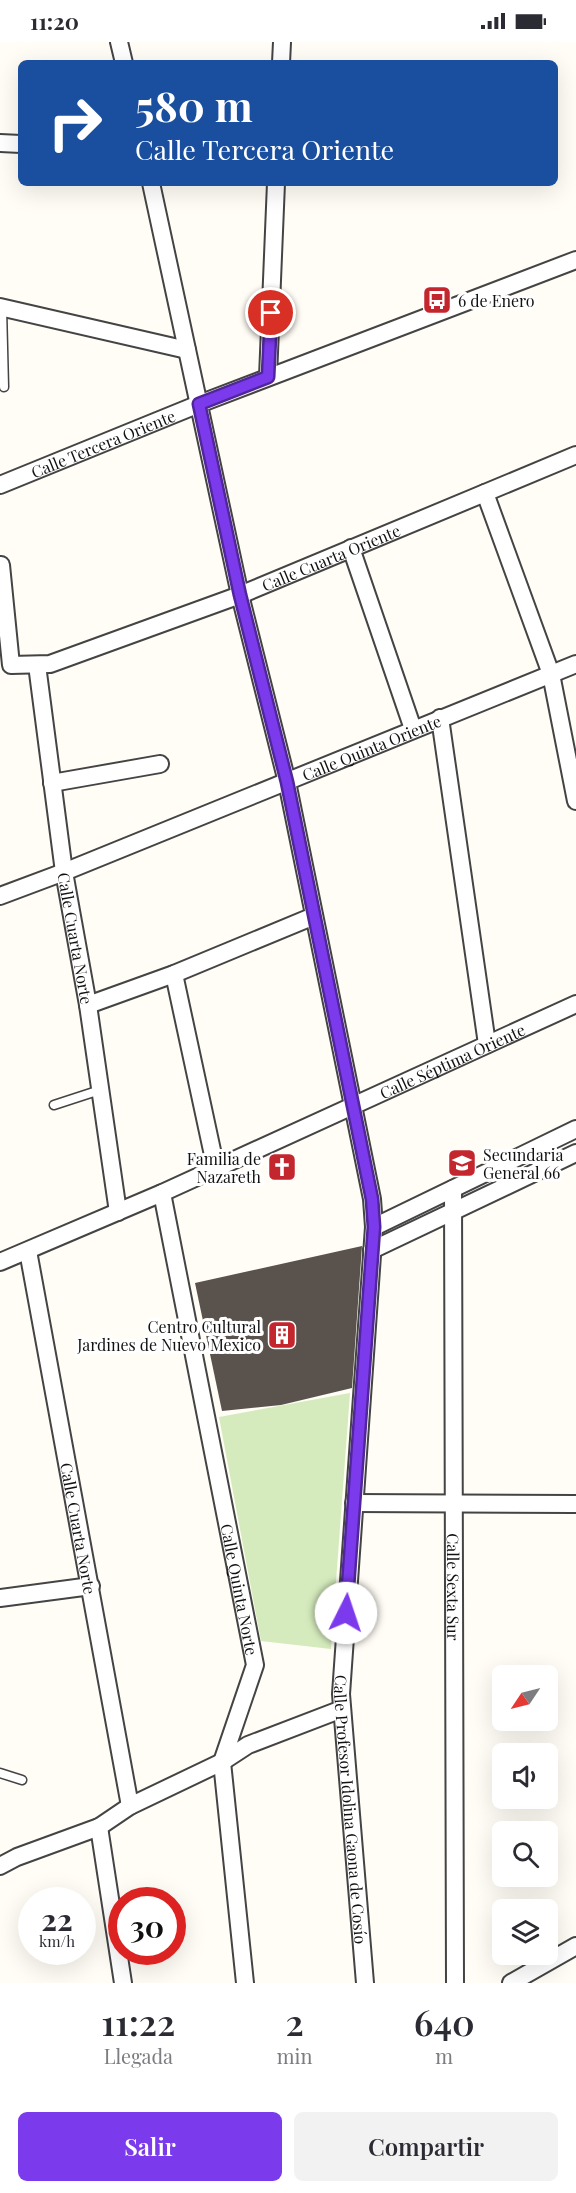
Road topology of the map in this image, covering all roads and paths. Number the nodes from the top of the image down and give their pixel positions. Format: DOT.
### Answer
graph roads {
  1 [pos="119,42"];
  2 [pos="282,42"];
  3 [pos="123,60"];
  4 [pos="281,60"];
  5 [pos="0,143"];
  6 [pos="18,144"];
  7 [pos="153,186"];
  8 [pos="276,186"];
  9 [pos="576,260"];
  10 [pos="1,308"];
  11 [pos="187,350"];
  12 [pos="268,377"];
  13 [pos="4,387"];
  14 [pos="199,404"];
  15 [pos="576,455"];
  16 [pos="0,485"];
  17 [pos="485,493"];
  18 [pos="351,548"];
  19 [pos="1,565"];
  20 [pos="240,595"];
  21 [pos="576,664"];
  22 [pos="37,665"];
  23 [pos="551,674"];
  24 [pos="440,718"];
  25 [pos="413,729"];
  26 [pos="160,764"];
  27 [pos="287,782"];
  28 [pos="52,783"];
  29 [pos="576,801"];
  30 [pos="64,872"];
  31 [pos="0,896"];
  32 [pos="314,916"];
  33 [pos="174,974"];
  34 [pos="576,1004"];
  35 [pos="88,1005"];
  36 [pos="487,1044"];
  37 [pos="100,1090"];
  38 [pos="54,1105"];
  39 [pos="354,1106"];
  40 [pos="576,1130"];
  41 [pos="576,1153"];
  42 [pos="216,1169"];
  43 [pos="453,1189"];
  44 [pos="162,1193"];
  45 [pos="453,1211"];
  46 [pos="118,1212"];
  47 [pos="374,1227"];
  48 [pos="372,1250"];
  49 [pos="28,1251"];
  50 [pos="0,1262"];
  51 [pos="354,1503"];
  52 [pos="453,1504"];
  53 [pos="576,1504"];
  54 [pos="91,1587"];
  55 [pos="0,1598"];
  56 [pos="342,1709"];
  57 [pos="222,1762"];
  58 [pos="0,1773"];
  59 [pos="22,1780"];
  60 [pos="130,1806"];
  61 [pos="99,1827"];
  62 [pos="0,1866"];
  63 [pos="576,1946"];
  64 [pos="521,1980"];
  65 [pos="123,1983"];
  66 [pos="244,1983"];
  67 [pos="365,1983"];
  68 [pos="455,1983"];
  1 -- 3 [label="street"];
  2 -- 4 [label="street"];
  5 -- 6 [label="street"];
  7 -- 11 [label="street, Calle Profesor Idolina Gaona de Cosío"];
  8 -- 12 [label="street"];
  9 -- 12 [label="street, Calle Tercera Oriente"];
  10 -- 11 [label="street"];
  10 -- 13 [label="lane"];
  11 -- 14 [label="street, Calle Profesor Idolina Gaona de Cosío"];
  12 -- 14 [label="street, Calle Tercera Oriente"];
  14 -- 16 [label="street, Calle Tercera Oriente"];
  14 -- 20 [label="street, Calle Profesor Idolina Gaona de Cosío"];
  15 -- 17 [label="street, Calle Cuarta Oriente"];
  17 -- 18 [label="street, Calle Cuarta Oriente"];
  17 -- 23 [label="street"];
  18 -- 20 [label="street, Calle Cuarta Oriente"];
  18 -- 25 [label="street"];
  19 -- 22 [label="street, Calle Cuarta Oriente"];
  20 -- 22 [label="street, Calle Cuarta Oriente"];
  20 -- 27 [label="street, Calle Profesor Idolina Gaona de Cosío"];
  21 -- 23 [label="street, Calle Quinta Oriente"];
  22 -- 28 [label="street, Calle Cuarta Norte"];
  23 -- 24 [label="street, Calle Quinta Oriente"];
  23 -- 29 [label="street"];
  24 -- 25 [label="street, Calle Quinta Oriente"];
  24 -- 36 [label="street"];
  25 -- 27 [label="street, Calle Quinta Oriente"];
  26 -- 28 [label="street"];
  27 -- 30 [label="street, Calle Quinta Oriente"];
  27 -- 32 [label="street, Calle Profesor Idolina Gaona de Cosío"];
  28 -- 30 [label="street, Calle Cuarta Norte"];
  30 -- 31 [label="street, Calle Quinta Oriente"];
  30 -- 35 [label="street, Calle Cuarta Norte"];
  32 -- 33 [label="street"];
  32 -- 39 [label="street, Calle Profesor Idolina Gaona de Cosío"];
  33 -- 35 [label="street"];
  33 -- 42 [label="street"];
  34 -- 36 [label="street, Calle Séptima Oriente"];
  35 -- 37 [label="street, Calle Cuarta Norte"];
  36 -- 39 [label="street, Calle Séptima Oriente"];
  37 -- 38 [label="lane"];
  37 -- 46 [label="street, Calle Cuarta Norte"];
  39 -- 42 [label="street, Calle Séptima Oriente"];
  39 -- 47 [label="street, Calle Profesor Idolina Gaona de Cosío"];
  40 -- 43 [label="street"];
  41 -- 45 [label="street"];
  42 -- 44 [label="street, Calle Séptima Oriente"];
  43 -- 45 [label="street, Calle Sexta Sur"];
  43 -- 47 [label="street"];
  44 -- 46 [label="street, Calle Séptima Oriente"];
  44 -- 57 [label="street, Calle Quinta Norte"];
  45 -- 48 [label="street"];
  45 -- 52 [label="street, Calle Sexta Sur"];
  46 -- 49 [label="street, Calle Séptima Oriente"];
  47 -- 48 [label="street, Calle Profesor Idolina Gaona de Cosío"];
  48 -- 51 [label="street, Calle Profesor Idolina Gaona de Cosío"];
  49 -- 50 [label="street, Calle Séptima Oriente"];
  49 -- 54 [label="street, Calle Cuarta Norte"];
  51 -- 52 [label="street"];
  51 -- 56 [label="street, Calle Profesor Idolina Gaona de Cosío"];
  52 -- 53 [label="street"];
  52 -- 68 [label="street, Calle Sexta Sur"];
  54 -- 55 [label="street"];
  54 -- 60 [label="street, Calle Cuarta Norte"];
  56 -- 57 [label="street"];
  56 -- 67 [label="street, Calle Profesor Idolina Gaona de Cosío"];
  57 -- 60 [label="street"];
  57 -- 66 [label="street, Calle Quinta Norte"];
  58 -- 59 [label="lane"];
  60 -- 61 [label="street"];
  61 -- 62 [label="street"];
  61 -- 65 [label="street"];
  63 -- 64 [label="street"];
}
